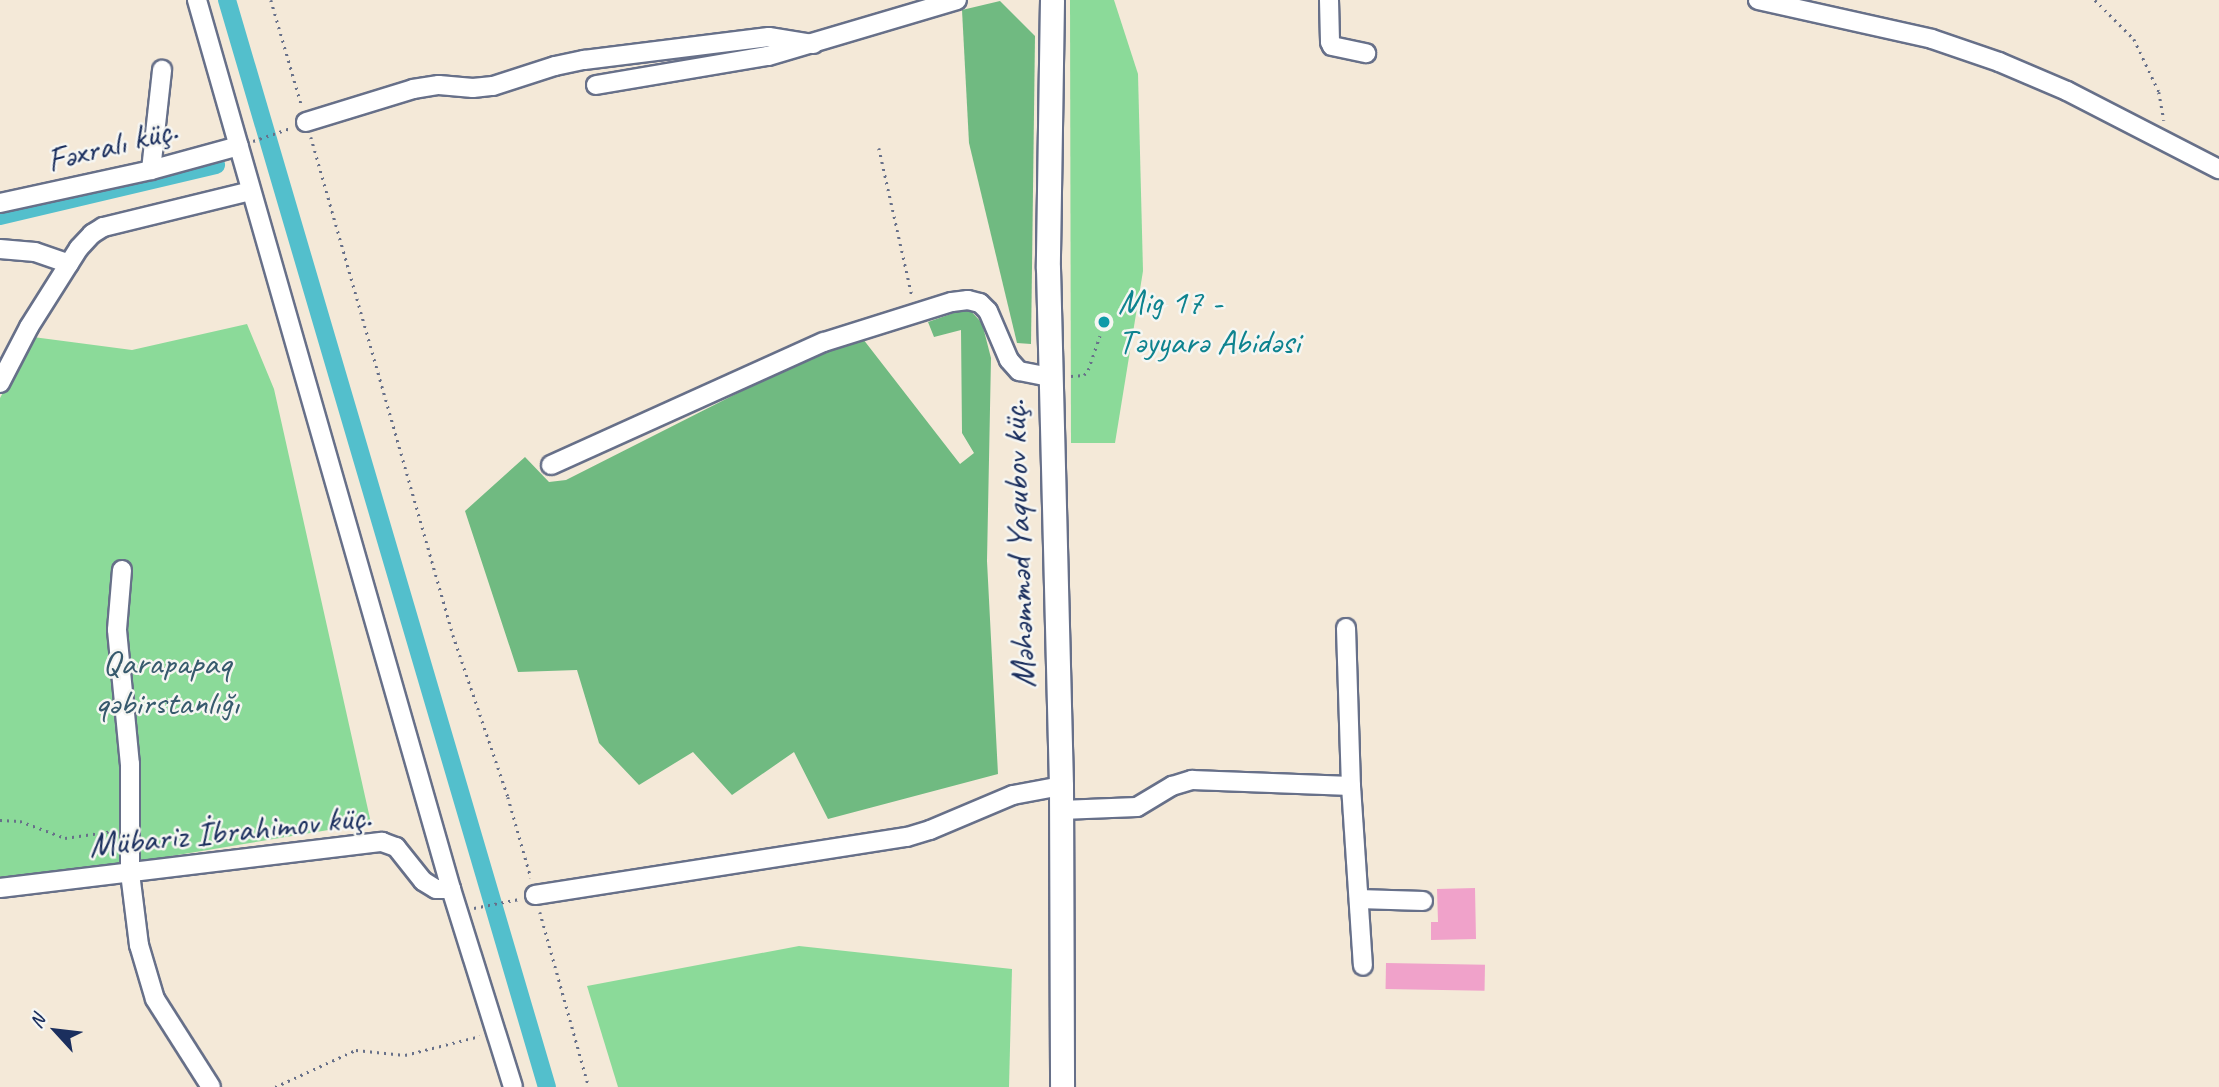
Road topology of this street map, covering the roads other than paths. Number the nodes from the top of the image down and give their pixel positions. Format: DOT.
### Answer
graph roads {
  1 [pos="197,0"];
  2 [pos="957,0"];
  3 [pos="1052,0"];
  4 [pos="1329,0"];
  5 [pos="1758,0"];
  6 [pos="813,44"];
  7 [pos="1366,53"];
  8 [pos="162,70"];
  9 [pos="596,85"];
  10 [pos="306,122"];
  11 [pos="239,146"];
  12 [pos="2219,169"];
  13 [pos="151,170"];
  14 [pos="251,191"];
  15 [pos="0,203"];
  16 [pos="0,249"];
  17 [pos="69,264"];
  18 [pos="1050,377"];
  19 [pos="0,383"];
  20 [pos="551,465"];
  21 [pos="122,570"];
  22 [pos="1346,628"];
  23 [pos="1061,786"];
  24 [pos="1351,786"];
  25 [pos="1061,810"];
  26 [pos="130,873"];
  27 [pos="0,888"];
  28 [pos="451,889"];
  29 [pos="535,895"];
  30 [pos="1359,898"];
  31 [pos="1423,901"];
  32 [pos="1363,966"];
  33 [pos="211,1087"];
  34 [pos="513,1087"];
  35 [pos="1062,1087"];
  1 -- 11 [label="street"];
  2 -- 6 [label="street"];
  3 -- 18 [label="main road, Məhəmməd Yaqubov küç."];
  4 -- 7 [label="street"];
  5 -- 12 [label="street"];
  6 -- 9 [label="street"];
  6 -- 10 [label="street"];
  8 -- 13 [label="street"];
  11 -- 13 [label="street, Fəxralı küç."];
  11 -- 14 [label="street"];
  13 -- 15 [label="street, Fəxralı küç."];
  14 -- 17 [label="street"];
  14 -- 28 [label="street"];
  16 -- 17 [label="street"];
  17 -- 19 [label="street"];
  18 -- 20 [label="street"];
  18 -- 23 [label="main road, Məhəmməd Yaqubov küç."];
  21 -- 26 [label="street"];
  22 -- 24 [label="street"];
  23 -- 25 [label="main road, Məhəmməd Yaqubov küç."];
  23 -- 29 [label="street"];
  24 -- 25 [label="street"];
  24 -- 30 [label="street"];
  25 -- 35 [label="main road, Məhəmməd Yaqubov küç."];
  26 -- 27 [label="street, Mübariz İbrahimov küç."];
  26 -- 28 [label="street, Mübariz İbrahimov küç."];
  26 -- 33 [label="street"];
  28 -- 34 [label="street"];
  30 -- 31 [label="street"];
  30 -- 32 [label="street"];
}
